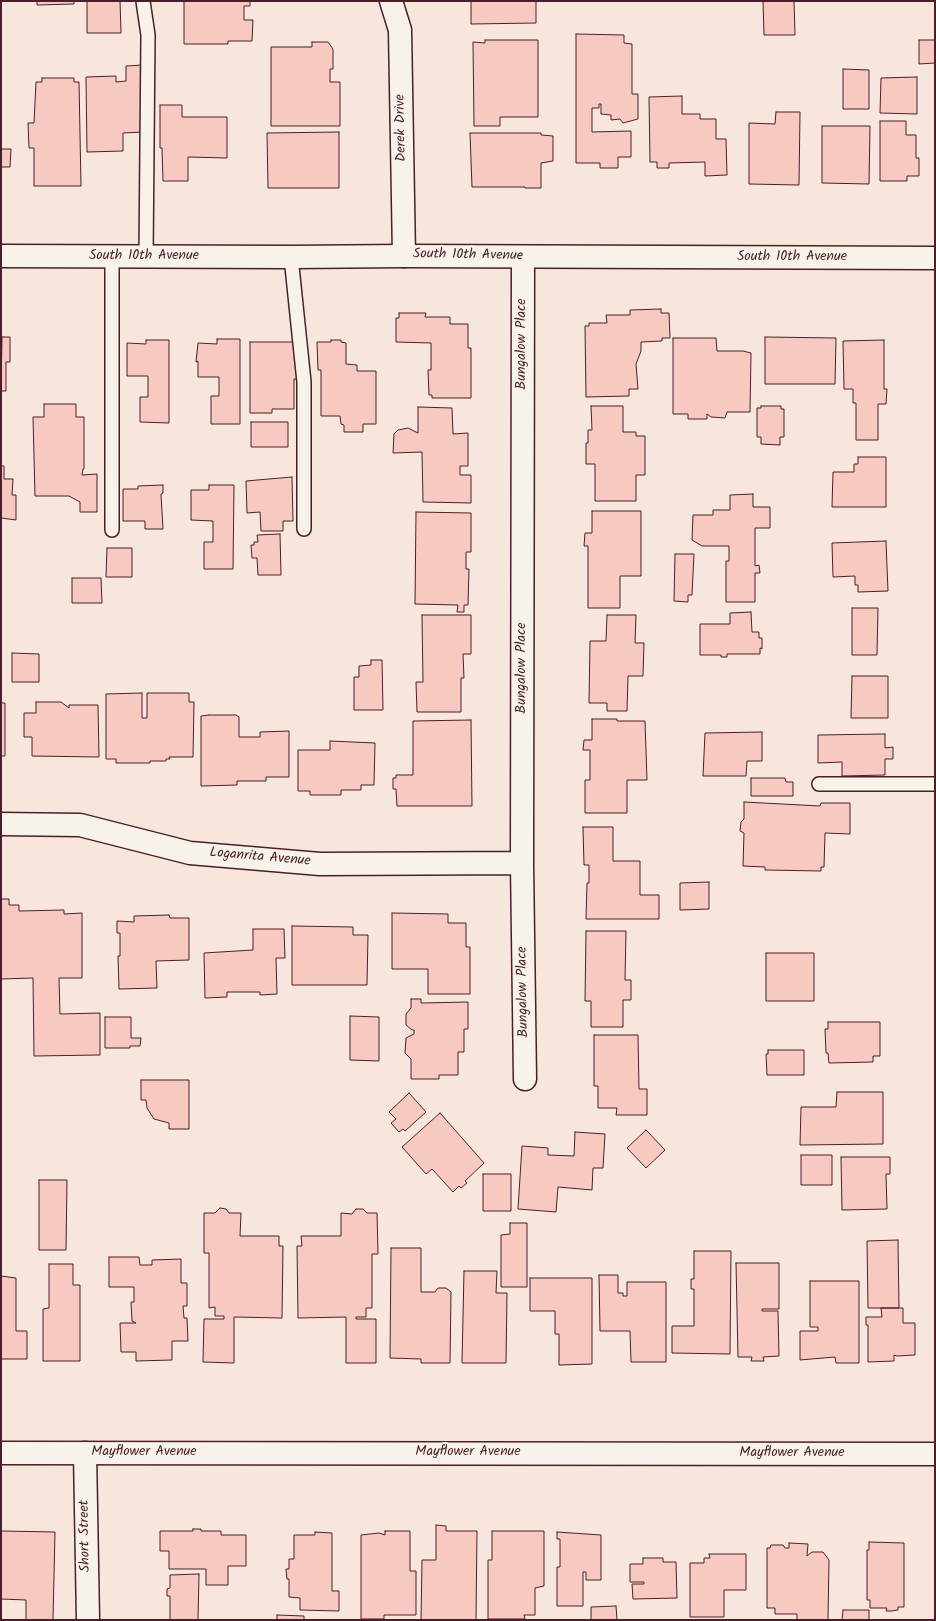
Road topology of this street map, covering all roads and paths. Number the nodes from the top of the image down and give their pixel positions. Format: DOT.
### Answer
graph roads {
  1 [pos="143,1"];
  2 [pos="392,1"];
  3 [pos="1,256"];
  4 [pos="112,256"];
  5 [pos="404,256"];
  6 [pos="146,257"];
  7 [pos="291,257"];
  8 [pos="523,257"];
  9 [pos="935,258"];
  10 [pos="304,529"];
  11 [pos="112,530"];
  12 [pos="820,784"];
  13 [pos="935,784"];
  14 [pos="1,824"];
  15 [pos="522,863"];
  16 [pos="525,1078"];
  17 [pos="1,1453"];
  18 [pos="85,1453"];
  19 [pos="935,1454"];
  20 [pos="88,1620"];
  1 -- 6 [label="lane"];
  2 -- 5 [label="street, Derek Drive"];
  3 -- 4 [label="street, South 10th Avenue"];
  4 -- 6 [label="street, South 10th Avenue"];
  4 -- 11 [label="lane"];
  5 -- 7 [label="street, South 10th Avenue"];
  5 -- 8 [label="street, South 10th Avenue"];
  6 -- 7 [label="street, South 10th Avenue"];
  7 -- 10 [label="lane"];
  8 -- 9 [label="street, South 10th Avenue"];
  8 -- 15 [label="street, Bungalow Place"];
  12 -- 13 [label="lane"];
  14 -- 15 [label="street, Loganrita Avenue"];
  15 -- 16 [label="street, Bungalow Place"];
  17 -- 18 [label="street, Mayflower Avenue"];
  18 -- 19 [label="street, Mayflower Avenue"];
  18 -- 20 [label="street, Short Street"];
}
